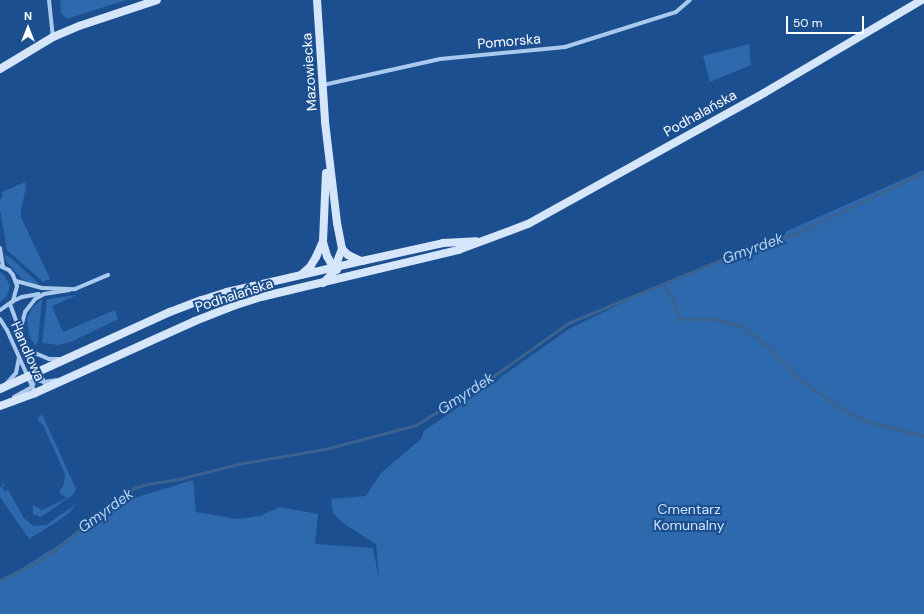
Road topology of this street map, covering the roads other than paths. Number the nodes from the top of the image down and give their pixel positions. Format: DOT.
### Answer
graph roads {
  1 [pos="49,0"];
  2 [pos="157,0"];
  3 [pos="317,0"];
  4 [pos="690,0"];
  5 [pos="922,0"];
  6 [pos="53,37"];
  7 [pos="0,69"];
  8 [pos="323,85"];
  9 [pos="327,142"];
  10 [pos="487,240"];
  11 [pos="323,241"];
  12 [pos="0,248"];
  13 [pos="342,249"];
  14 [pos="362,261"];
  15 [pos="2,266"];
  16 [pos="335,267"];
  17 [pos="108,275"];
  18 [pos="352,276"];
  19 [pos="298,277"];
  20 [pos="16,281"];
  21 [pos="323,283"];
  22 [pos="75,289"];
  23 [pos="44,294"];
  24 [pos="11,303"];
  25 [pos="0,310"];
  26 [pos="0,318"];
  27 [pos="20,332"];
  28 [pos="30,351"];
  29 [pos="19,356"];
  30 [pos="70,358"];
  31 [pos="39,371"];
  32 [pos="31,378"];
  33 [pos="45,385"];
  34 [pos="2,388"];
  35 [pos="33,390"];
  36 [pos="1,406"];
  1 -- 6 [label="street"];
  2 -- 6 [label="street"];
  3 -- 8 [label="street, Mazowiecka"];
  4 -- 8 [label="street, Pomorska"];
  5 -- 10 [label="street, Podhalańska"];
  6 -- 7 [label="street"];
  8 -- 9 [label="street, Mazowiecka"];
  9 -- 11 [label="street, Mazowiecka"];
  9 -- 13 [label="street, Mazowiecka"];
  10 -- 14 [label="street, Podhalańska"];
  10 -- 18 [label="street, Podhalańska"];
  11 -- 16 [label="street, Mazowiecka"];
  11 -- 19 [label="street, Mazowiecka"];
  12 -- 15 [label="street"];
  13 -- 14 [label="street"];
  13 -- 16 [label="street"];
  14 -- 16 [label="street, Podhalańska"];
  15 -- 20 [label="street"];
  16 -- 18 [label="street"];
  16 -- 19 [label="street, Podhalańska"];
  16 -- 21 [label="street"];
  17 -- 22 [label="street"];
  18 -- 21 [label="street, Podhalańska"];
  19 -- 30 [label="street, Podhalańska"];
  20 -- 22 [label="street"];
  20 -- 24 [label="street"];
  21 -- 33 [label="street, Podhalańska"];
  22 -- 23 [label="street"];
  23 -- 24 [label="street"];
  23 -- 27 [label="street, Handlowa"];
  24 -- 25 [label="street"];
  24 -- 27 [label="street, Handlowa"];
  26 -- 29 [label="street, Handlowa"];
  27 -- 28 [label="street, Handlowa"];
  28 -- 30 [label="street"];
  28 -- 31 [label="street, Handlowa"];
  29 -- 32 [label="street, Handlowa"];
  29 -- 34 [label="street"];
  30 -- 31 [label="street, Podhalańska"];
  31 -- 32 [label="street, Podhalańska"];
  31 -- 33 [label="street, Handlowa"];
  32 -- 33 [label="street"];
  32 -- 34 [label="street, Podhalańska"];
  32 -- 35 [label="street, Handlowa"];
  32 -- 35 [label="street"];
  33 -- 35 [label="street, Podhalańska"];
  35 -- 36 [label="street, Podhalańska"];
}
